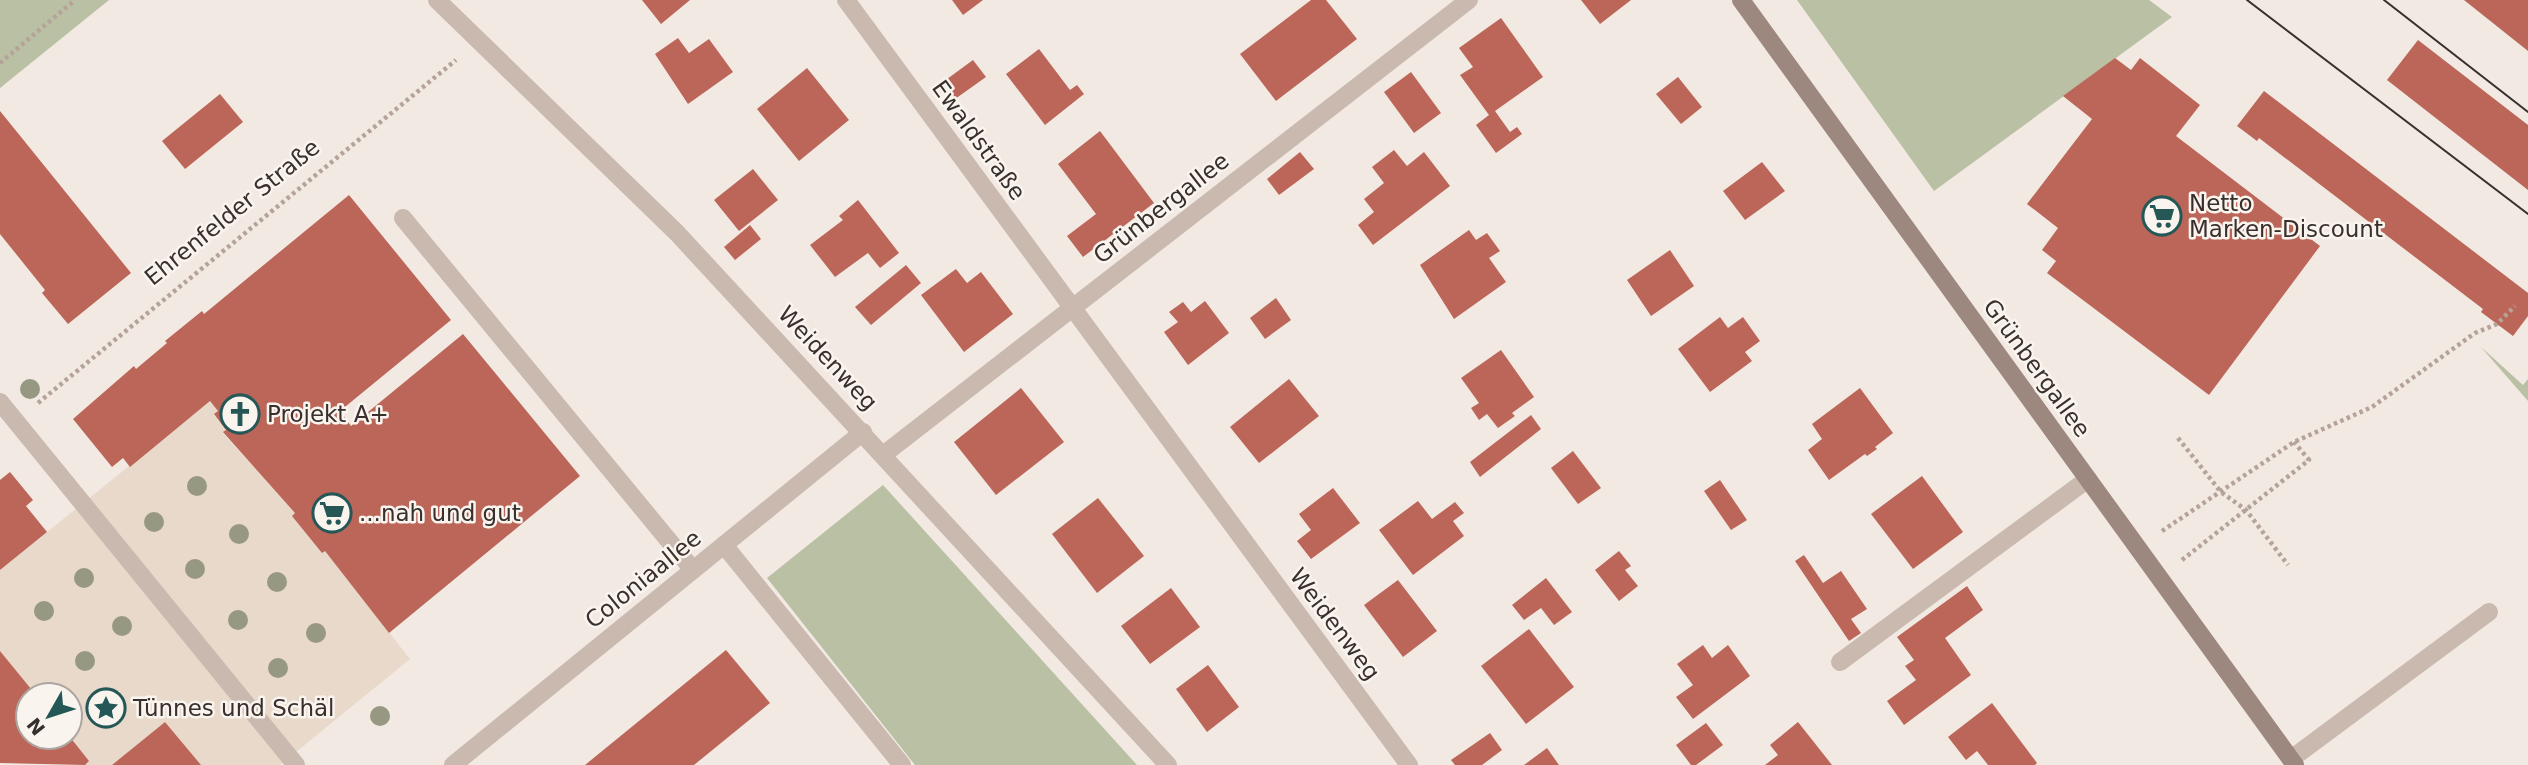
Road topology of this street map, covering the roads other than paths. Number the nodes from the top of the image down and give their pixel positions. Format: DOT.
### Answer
graph roads {
  1 [pos="437,0"];
  2 [pos="846,0"];
  3 [pos="1469,0"];
  4 [pos="1741,0"];
  5 [pos="402,218"];
  6 [pos="1071,309"];
  7 [pos="0,402"];
  8 [pos="863,432"];
  9 [pos="883,455"];
  10 [pos="2088,478"];
  11 [pos="724,545"];
  12 [pos="693,570"];
  13 [pos="2489,612"];
  14 [pos="1839,662"];
  15 [pos="2293,762"];
  16 [pos="296,765"];
  17 [pos="453,765"];
  18 [pos="902,765"];
  19 [pos="1168,765"];
  20 [pos="1409,765"];
  1 -- 8 [label="street, Weidenweg"];
  2 -- 6 [label="street, Ewaldstraße"];
  3 -- 6 [label="street, Grünbergallee"];
  4 -- 10 [label="street, Grünbergallee"];
  5 -- 12 [label="street"];
  6 -- 9 [label="street, Grünbergallee"];
  6 -- 20 [label="street, Weidenweg"];
  7 -- 16 [label="street"];
  8 -- 9 [label="street, Weidenweg"];
  8 -- 11 [label="street, Coloniaallee"];
  9 -- 19 [label="street, Weidenweg"];
  10 -- 14 [label="street"];
  10 -- 15 [label="street, Grünbergallee"];
  11 -- 12 [label="street, Coloniaallee"];
  11 -- 18 [label="street"];
  12 -- 17 [label="street, Coloniaallee"];
  13 -- 15 [label="street"];
}
